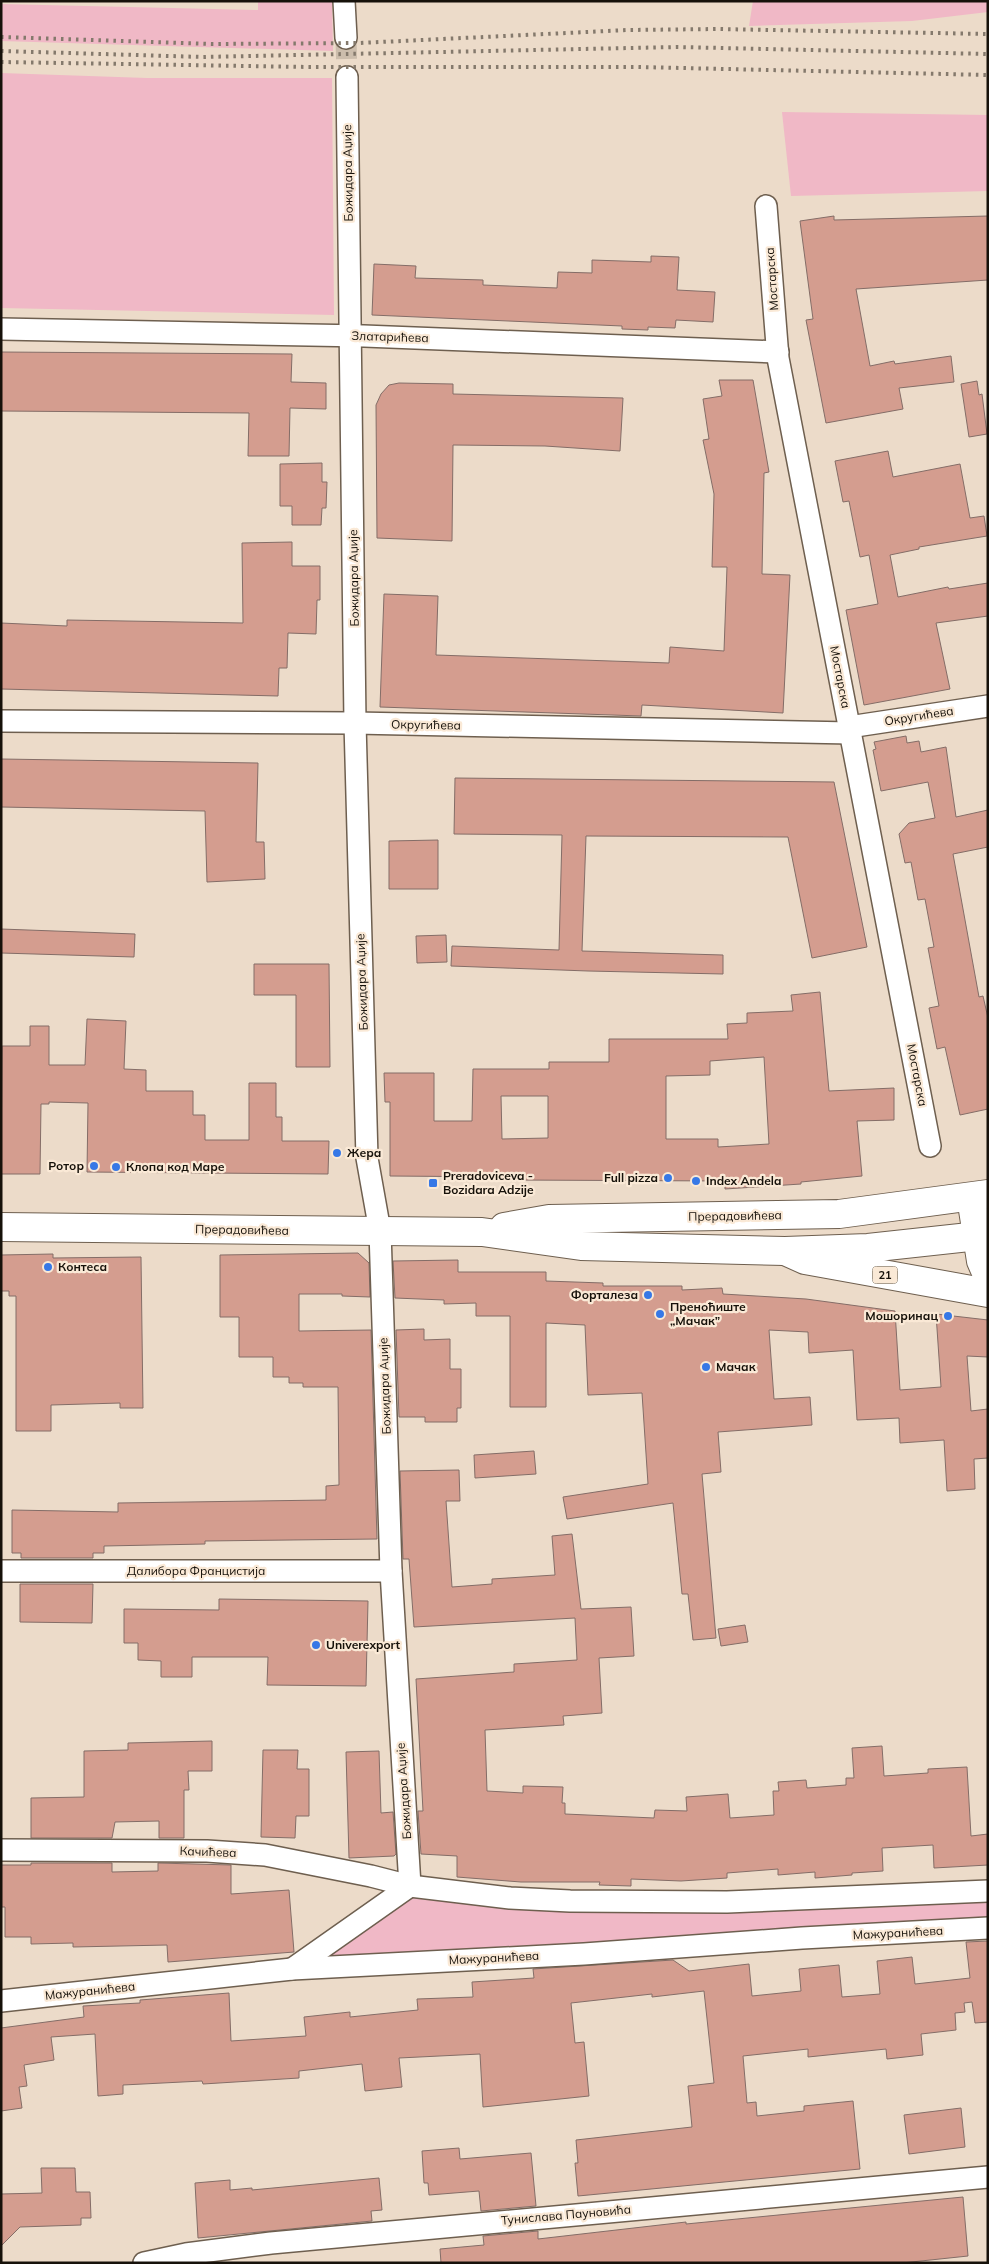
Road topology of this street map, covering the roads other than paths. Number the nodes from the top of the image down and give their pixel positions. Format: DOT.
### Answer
graph roads {
  1 [pos="344,1"];
  2 [pos="346,38"];
  3 [pos="346,77"];
  4 [pos="766,206"];
  5 [pos="1,329"];
  6 [pos="350,336"];
  7 [pos="778,352"];
  8 [pos="988,706"];
  9 [pos="1,721"];
  10 [pos="356,723"];
  11 [pos="850,730"];
  12 [pos="930,1146"];
  13 [pos="981,1198"];
  14 [pos="1,1227"];
  15 [pos="380,1231"];
  16 [pos="482,1232"];
  17 [pos="982,1236"];
  18 [pos="784,1251"];
  19 [pos="988,1277"];
  20 [pos="988,1293"];
  21 [pos="1,1571"];
  22 [pos="391,1571"];
  23 [pos="1,1850"];
  24 [pos="410,1886"];
  25 [pos="988,1891"];
  26 [pos="988,1928"];
  27 [pos="292,1969"];
  28 [pos="1,2001"];
  29 [pos="988,2177"];
  30 [pos="143,2262"];
  1 -- 2 [label="street"];
  3 -- 6 [label="street, Божидара Аџије"];
  4 -- 7 [label="street, Мостарска"];
  5 -- 6 [label="street, Златарићева"];
  6 -- 7 [label="street, Златарићева"];
  6 -- 10 [label="street, Божидара Аџије"];
  7 -- 11 [label="street, Мостарска"];
  8 -- 11 [label="street, Округићева"];
  9 -- 10 [label="street, Округићева"];
  10 -- 11 [label="street, Округићева"];
  10 -- 15 [label="street, Божидара Аџије"];
  11 -- 12 [label="street, Мостарска"];
  13 -- 16 [label="main road, Прерадовићева"];
  13 -- 17 [label="main road"];
  14 -- 15 [label="main road, Прерадовићева"];
  15 -- 16 [label="main road, Прерадовићева"];
  15 -- 22 [label="street, Божидара Аџије"];
  16 -- 18 [label="main road, Прерадовићева"];
  17 -- 18 [label="main road, Прерадовићева"];
  17 -- 19 [label="main road"];
  18 -- 20 [label="main road, 21"];
  21 -- 22 [label="street, Далибора Францистија"];
  22 -- 24 [label="street, Божидара Аџије"];
  23 -- 24 [label="street, Качићева"];
  24 -- 25 [label="street"];
  24 -- 27 [label="street"];
  26 -- 27 [label="street, Мажуранићева"];
  27 -- 28 [label="street, Мажуранићева"];
  29 -- 30 [label="street, Тунислава Пауновића"];
}
